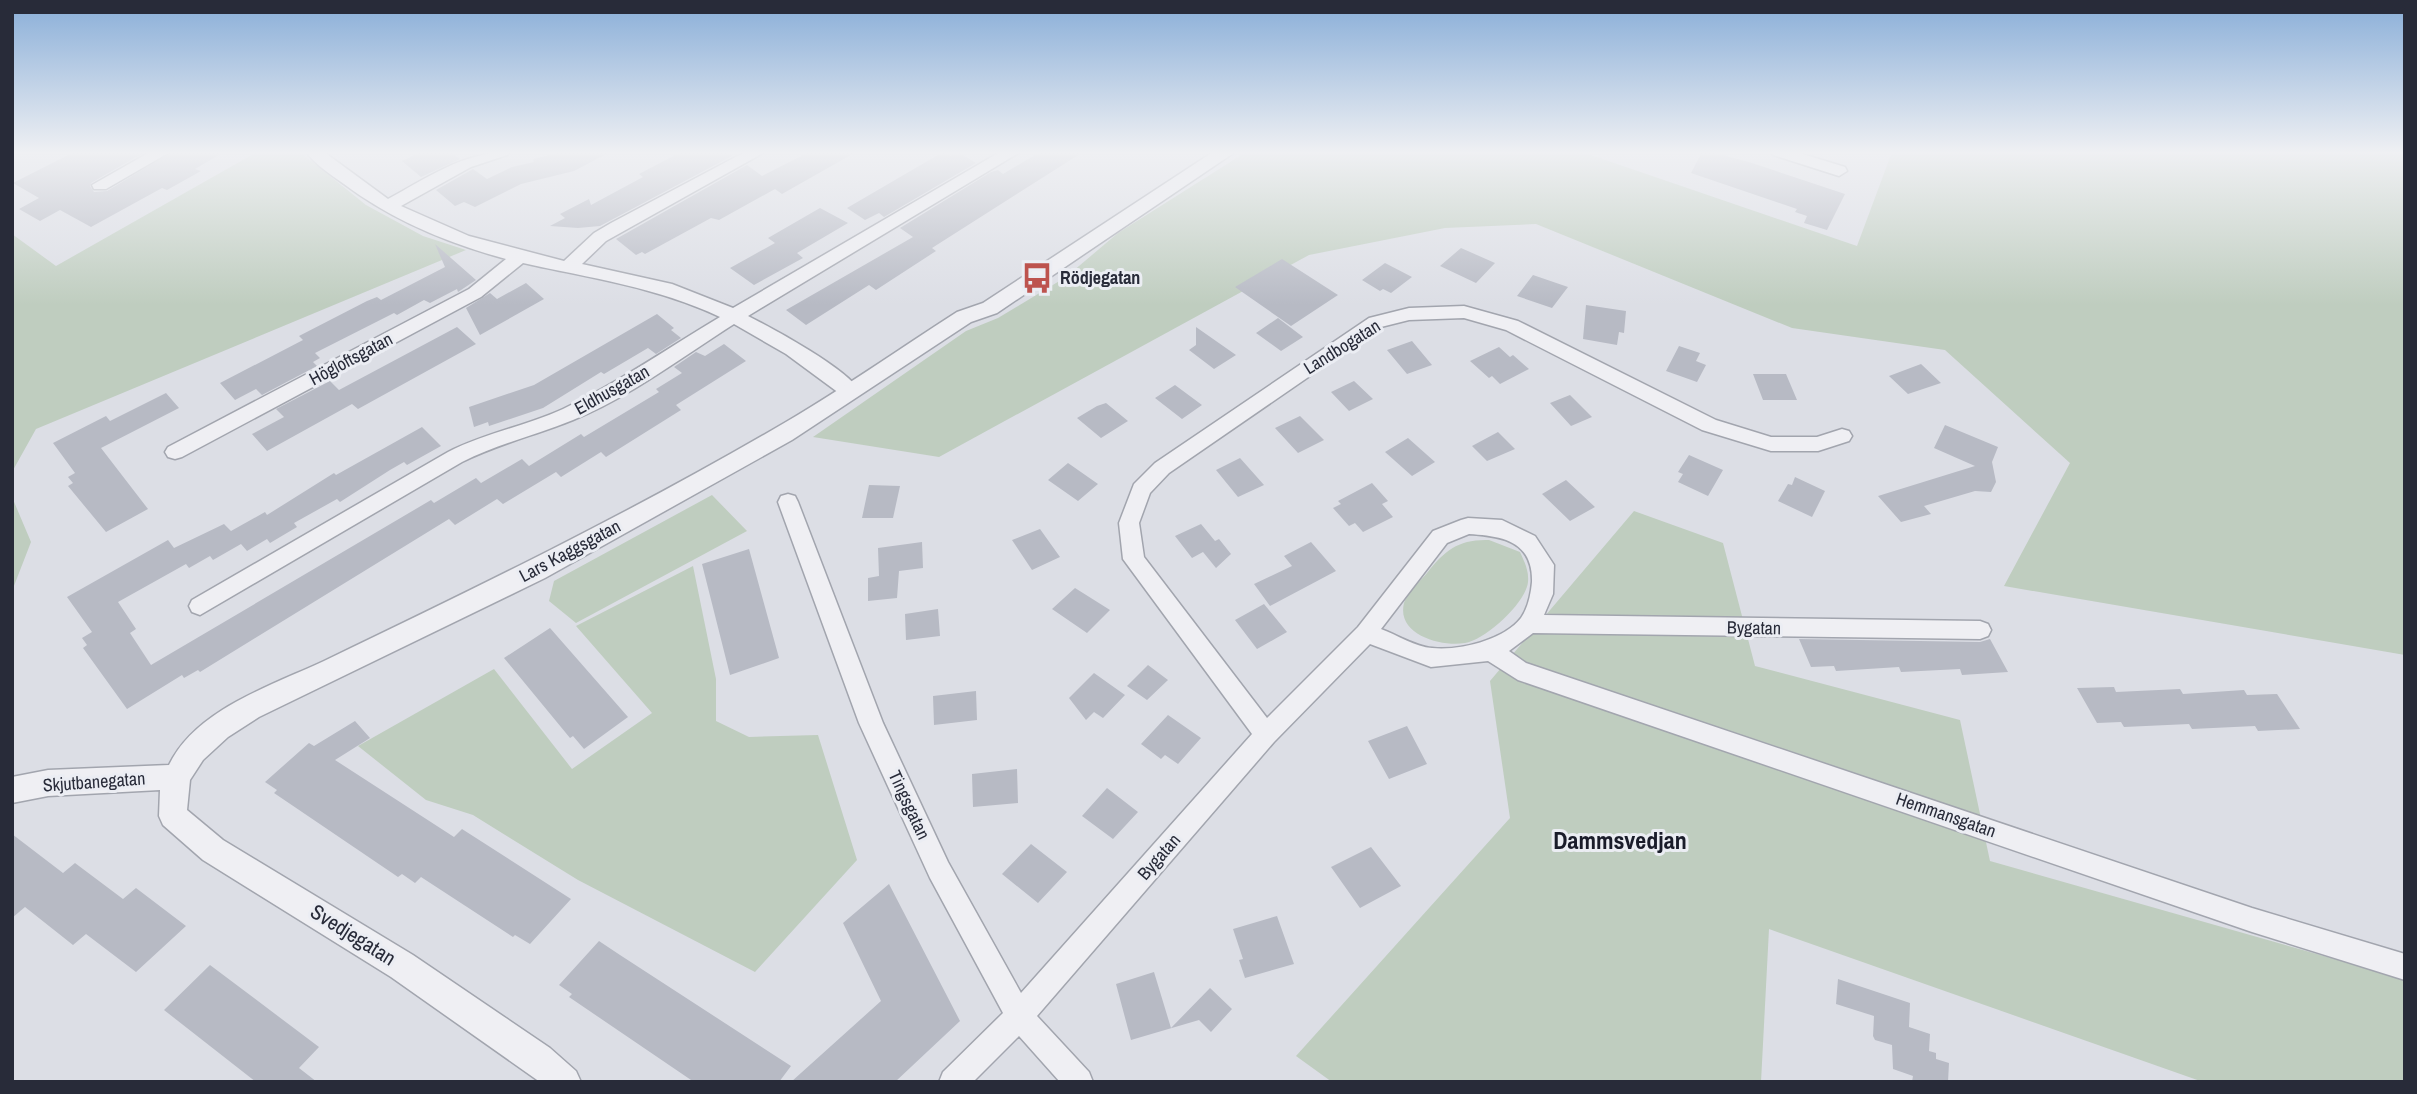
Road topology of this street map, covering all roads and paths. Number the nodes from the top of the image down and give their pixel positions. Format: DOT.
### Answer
graph roads {
  1 [pos="381,203"];
  2 [pos="393,203"];
  3 [pos="660,203"];
  4 [pos="925,203"];
  5 [pos="1123,203"];
  6 [pos="1149,203"];
  7 [pos="386,207"];
  8 [pos="520,257"];
  9 [pos="570,265"];
  10 [pos="734,316"];
  11 [pos="964,317"];
  12 [pos="850,391"];
  13 [pos="1842,436"];
  14 [pos="175,452"];
  15 [pos="788,502"];
  16 [pos="200,606"];
  17 [pos="1528,625"];
  18 [pos="1980,630"];
  19 [pos="1366,634"];
  20 [pos="1492,651"];
  21 [pos="1266,735"];
  22 [pos="177,776"];
  23 [pos="12,790"];
  24 [pos="2405,967"];
  25 [pos="1019,1016"];
  26 [pos="565,1082"];
  27 [pos="953,1082"];
  28 [pos="1079,1082"];
  1 -- 7 [label="street"];
  2 -- 7 [label="street"];
  3 -- 9 [label="street"];
  4 -- 10 [label="street, Eldhusgatan"];
  5 -- 11 [label="street, Lars Kaggsgatan"];
  6 -- 11 [label="street, Lars Kaggsgatan"];
  7 -- 8 [label="street"];
  8 -- 9 [label="street"];
  8 -- 14 [label="street, Högloftsgatan"];
  9 -- 10 [label="street"];
  10 -- 12 [label="street"];
  10 -- 16 [label="street, Eldhusgatan"];
  11 -- 12 [label="street, Lars Kaggsgatan"];
  12 -- 22 [label="street, Lars Kaggsgatan"];
  13 -- 21 [label="street, Landbogatan"];
  15 -- 25 [label="street, Tingsgatan"];
  17 -- 18 [label="street, Bygatan"];
  17 -- 19 [label="street, Bygatan"];
  17 -- 20 [label="street"];
  19 -- 20 [label="street"];
  19 -- 21 [label="street, Bygatan"];
  20 -- 24 [label="street, Hemmansgatan"];
  21 -- 25 [label="street, Bygatan"];
  22 -- 23 [label="street, Skjutbanegatan"];
  22 -- 26 [label="street, Svedjegatan"];
  25 -- 27 [label="street, Bygatan"];
  25 -- 28 [label="street, Tingsgatan"];
}
